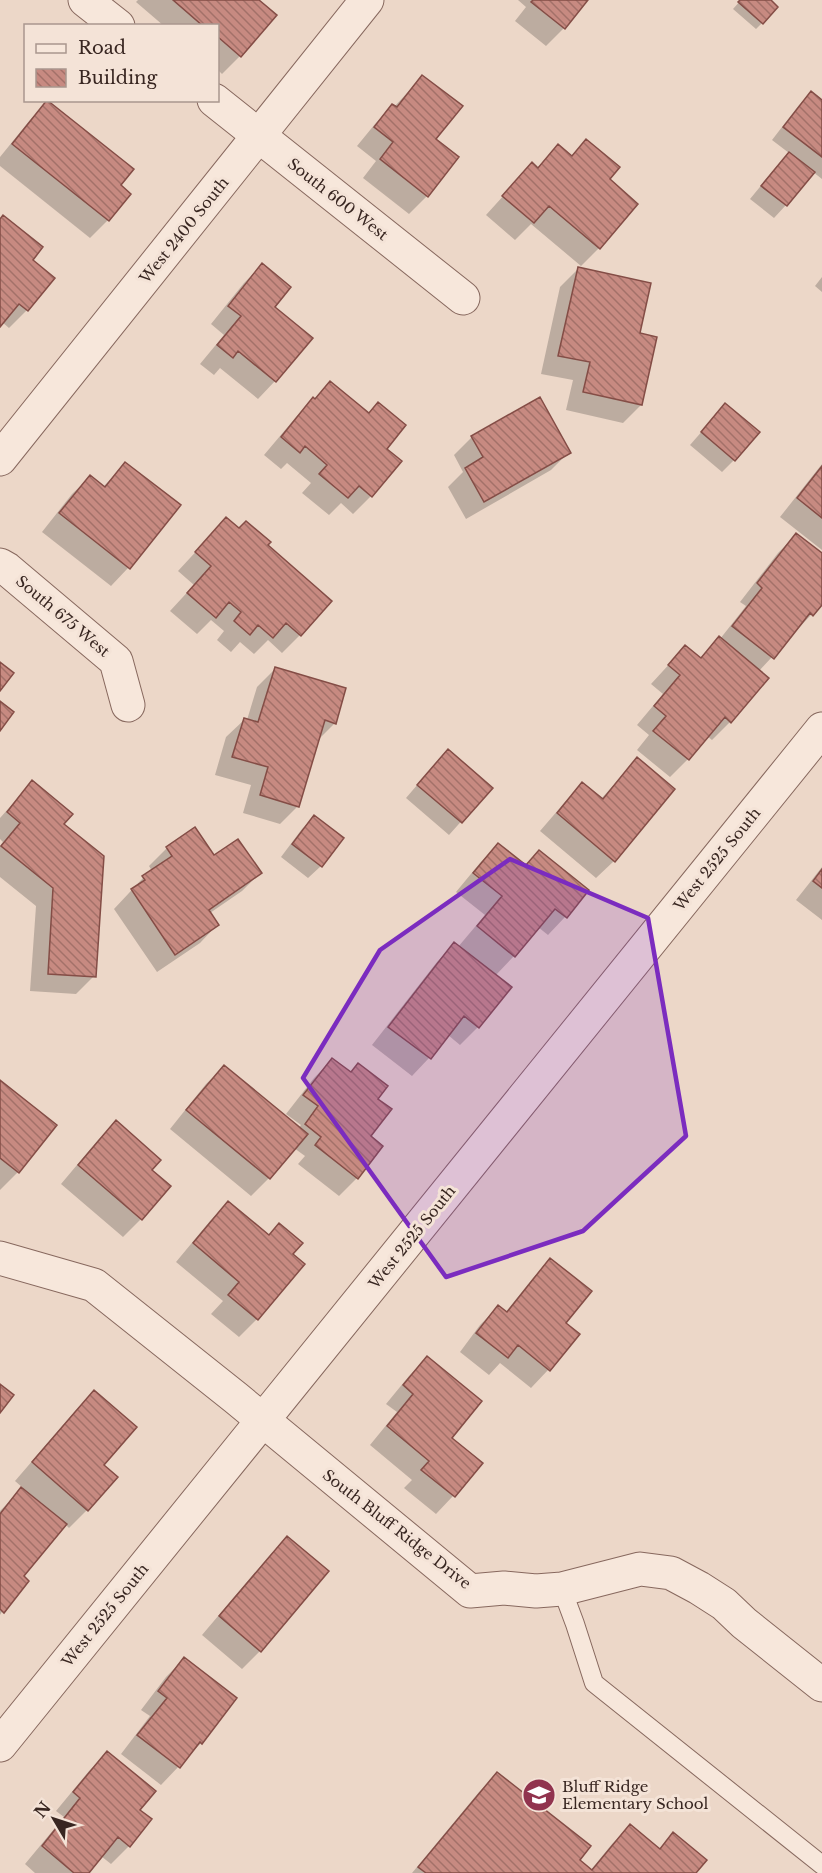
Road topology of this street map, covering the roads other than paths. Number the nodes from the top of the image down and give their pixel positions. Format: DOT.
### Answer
graph roads {
  1 [pos="85,0"];
  2 [pos="367,0"];
  3 [pos="115,24"];
  4 [pos="216,102"];
  5 [pos="259,136"];
  6 [pos="463,298"];
  7 [pos="0,459"];
  8 [pos="0,565"];
  9 [pos="128,705"];
  10 [pos="822,729"];
  11 [pos="0,1258"];
  12 [pos="263,1422"];
  13 [pos="562,1589"];
  14 [pos="822,1685"];
  15 [pos="0,1744"];
  16 [pos="822,1865"];
  1 -- 3 [label="street"];
  2 -- 5 [label="street, West 2400 South"];
  4 -- 5 [label="street, South 600 West"];
  5 -- 6 [label="street, South 600 West"];
  5 -- 7 [label="street, West 2400 South"];
  8 -- 9 [label="street, South 675 West"];
  10 -- 12 [label="street, West 2525 South"];
  11 -- 12 [label="street, South Bluff Ridge Drive"];
  12 -- 13 [label="street, South Bluff Ridge Drive"];
  12 -- 15 [label="street, West 2525 South"];
  13 -- 14 [label="street, South Bluff Ridge Drive"];
  13 -- 16 [label="lane"];
}
